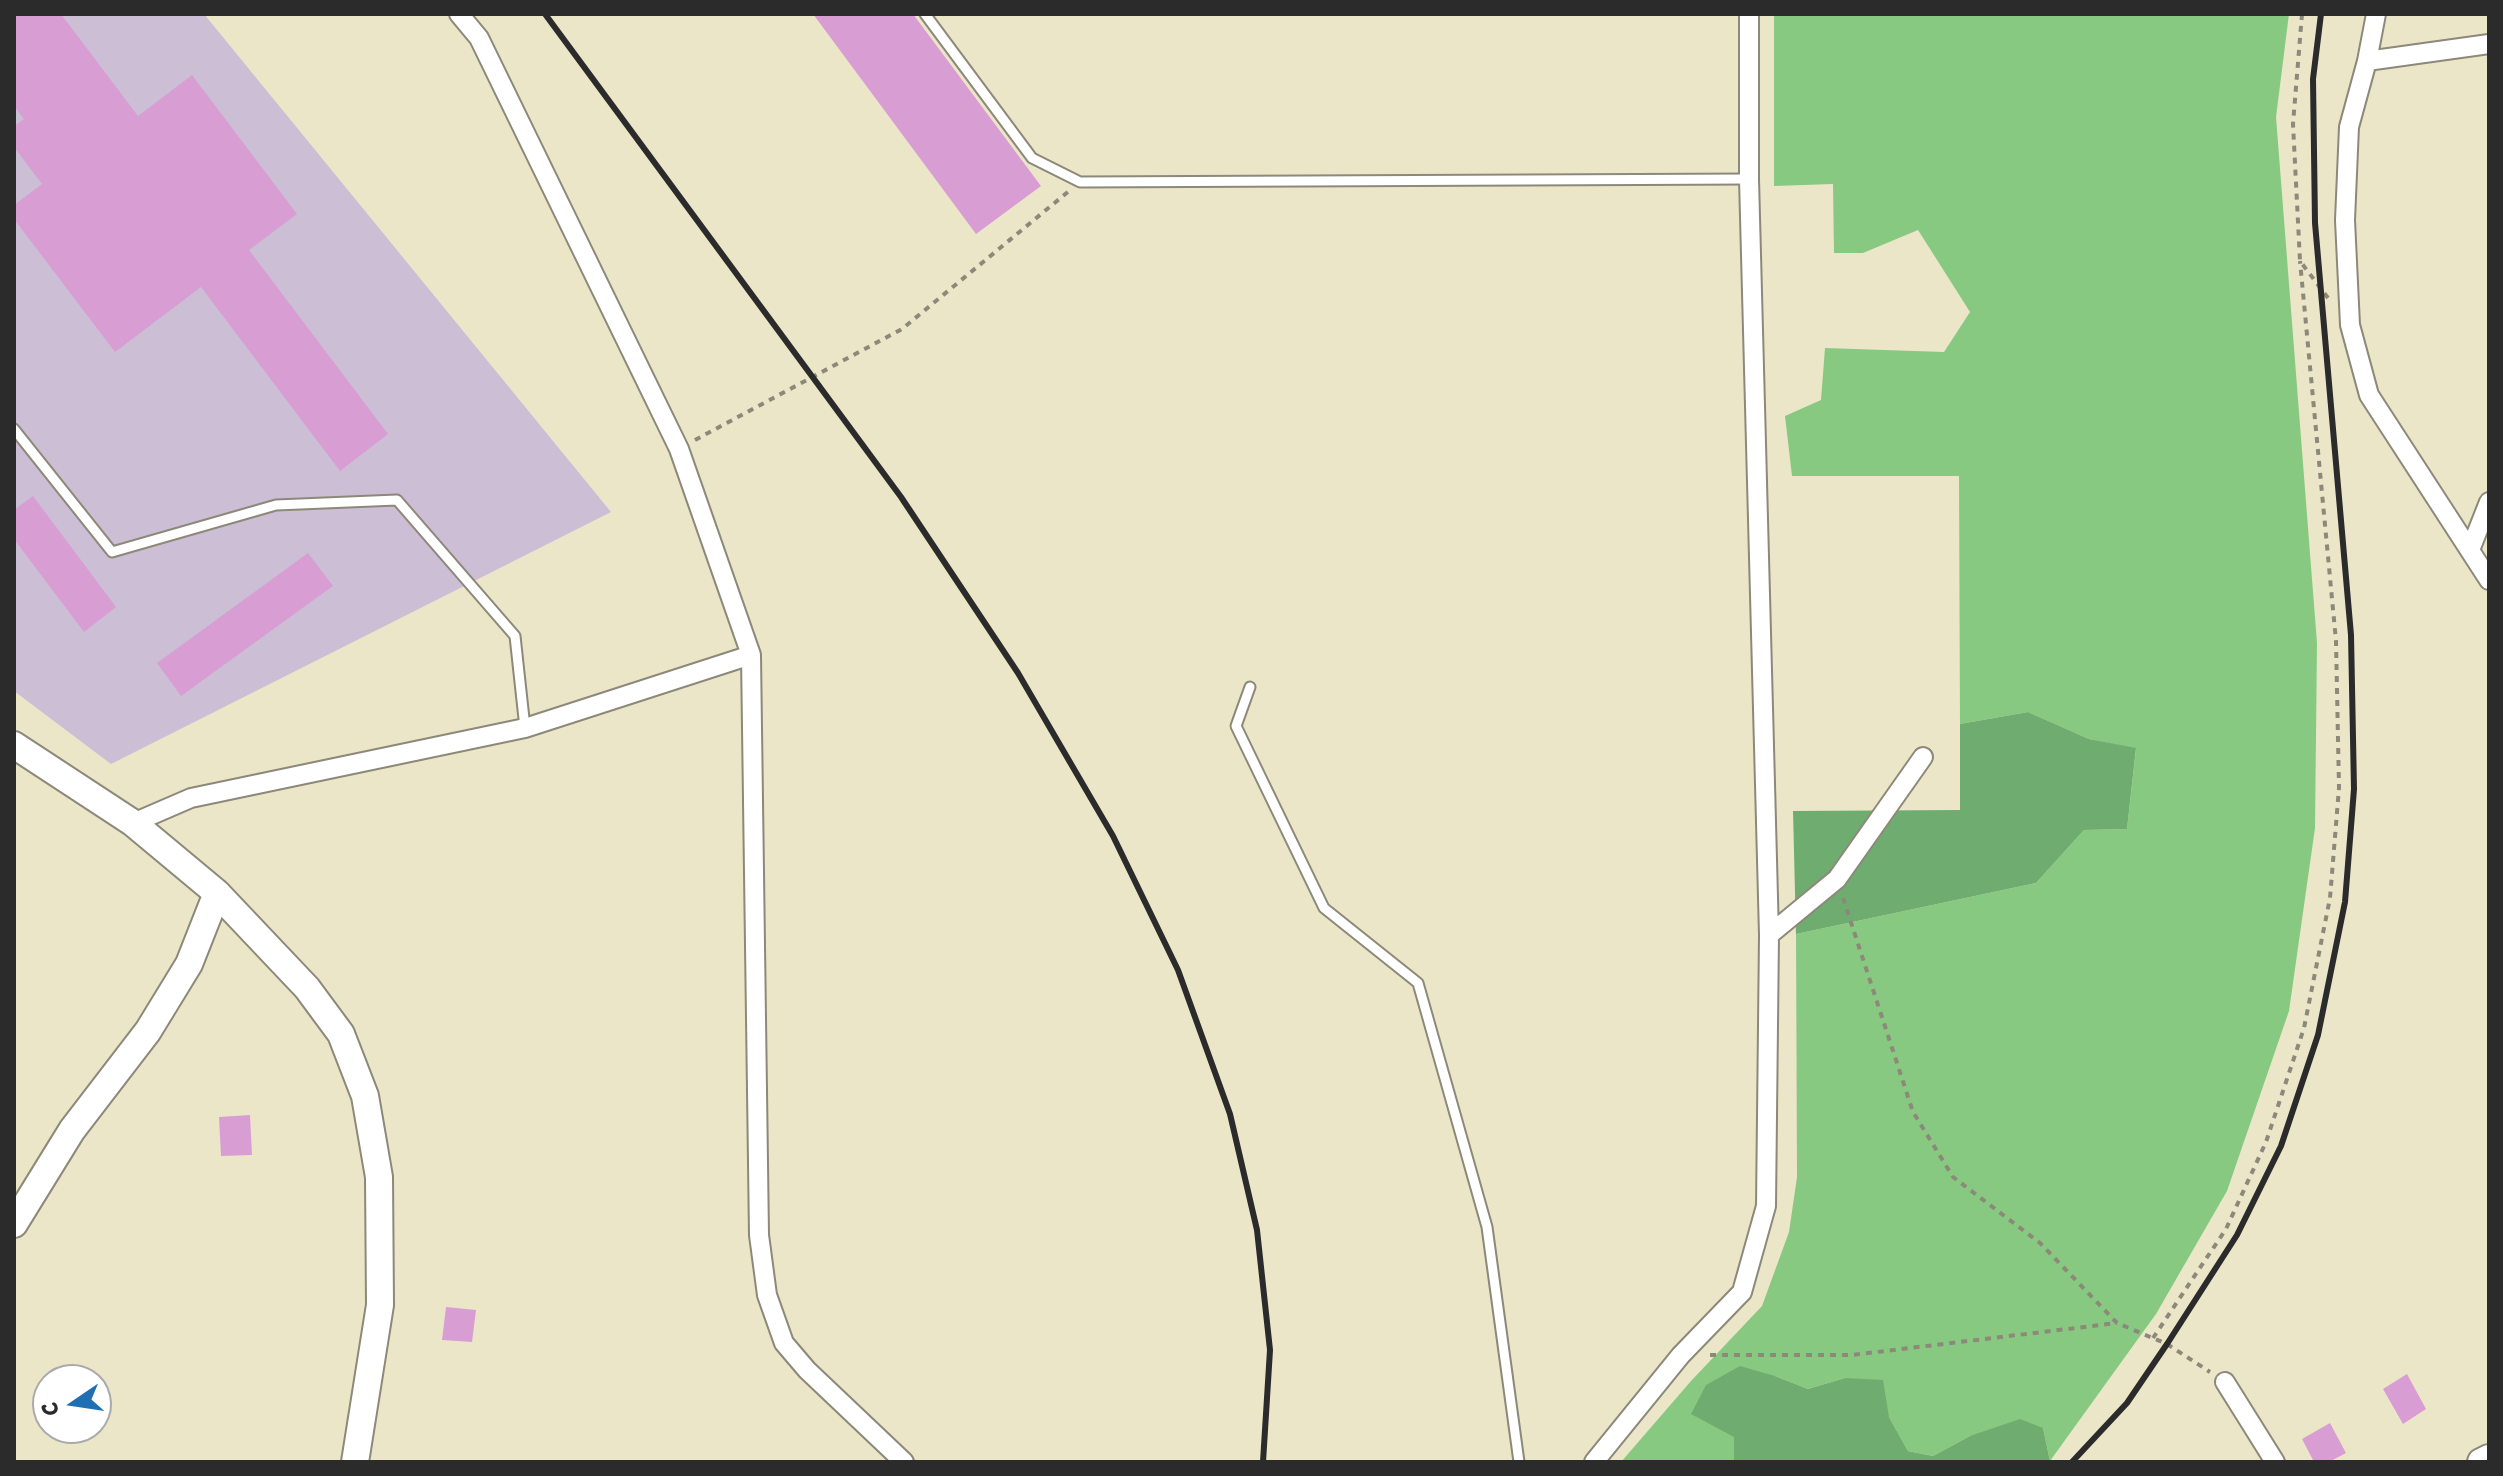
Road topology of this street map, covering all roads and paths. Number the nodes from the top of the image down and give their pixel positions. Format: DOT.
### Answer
graph roads {
  1 [pos="459,14"];
  2 [pos="925,14"];
  3 [pos="1749,14"];
  4 [pos="2302,14"];
  5 [pos="2376,14"];
  6 [pos="2489,44"];
  7 [pos="2367,61"];
  8 [pos="1749,179"];
  9 [pos="1080,182"];
  10 [pos="2300,261"];
  11 [pos="2350,325"];
  12 [pos="14,429"];
  13 [pos="679,449"];
  14 [pos="2489,502"];
  15 [pos="2470,550"];
  16 [pos="2489,580"];
  17 [pos="751,655"];
  18 [pos="1250,687"];
  19 [pos="525,728"];
  20 [pos="14,745"];
  21 [pos="1923,757"];
  22 [pos="133,823"];
  23 [pos="1837,879"];
  24 [pos="217,893"];
  25 [pos="1769,935"];
  26 [pos="14,1224"];
  27 [pos="2117,1323"];
  28 [pos="2153,1338"];
  29 [pos="1681,1355"];
  30 [pos="2225,1382"];
  31 [pos="2489,1458"];
  32 [pos="355,1462"];
  33 [pos="904,1462"];
  34 [pos="1519,1462"];
  35 [pos="1594,1462"];
  36 [pos="2275,1462"];
  37 [pos="2481,1462"];
  1 -- 13 [label="street"];
  2 -- 9 [label="lane"];
  3 -- 8 [label="street"];
  4 -- 10 [label="path"];
  5 -- 7 [label="street"];
  6 -- 7 [label="street"];
  7 -- 11 [label="street"];
  8 -- 9 [label="lane"];
  8 -- 25 [label="street"];
  9 -- 13 [label="path"];
  10 -- 11 [label="path"];
  10 -- 28 [label="path"];
  11 -- 15 [label="street"];
  12 -- 19 [label="lane"];
  13 -- 17 [label="street"];
  14 -- 15 [label="street"];
  15 -- 16 [label="street"];
  17 -- 19 [label="street"];
  17 -- 33 [label="street"];
  18 -- 34 [label="lane"];
  19 -- 22 [label="street"];
  20 -- 22 [label="main road"];
  21 -- 23 [label="street"];
  22 -- 24 [label="main road"];
  23 -- 25 [label="street"];
  23 -- 27 [label="path"];
  24 -- 26 [label="main road"];
  24 -- 32 [label="main road"];
  25 -- 29 [label="street"];
  27 -- 28 [label="path"];
  27 -- 29 [label="path"];
  28 -- 30 [label="path"];
  29 -- 35 [label="street"];
  30 -- 36 [label="street"];
  31 -- 37 [label="main road"];
}
